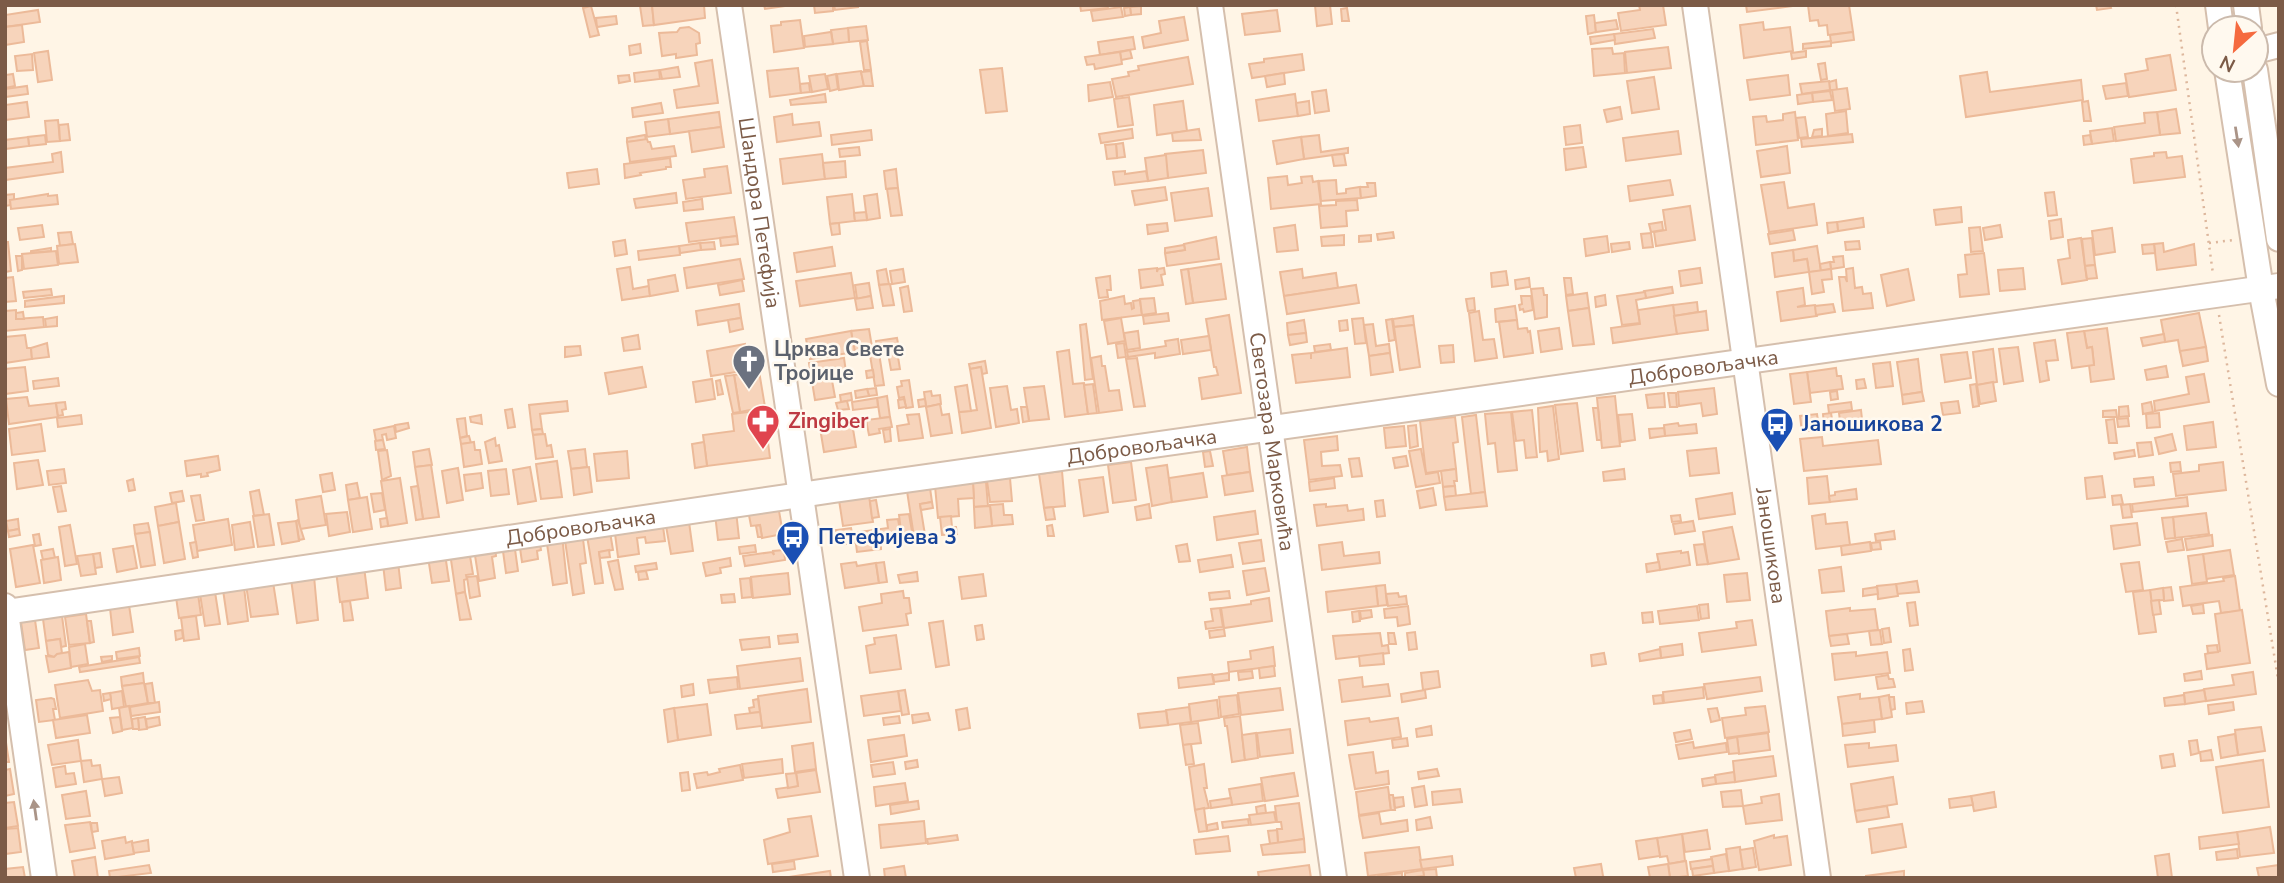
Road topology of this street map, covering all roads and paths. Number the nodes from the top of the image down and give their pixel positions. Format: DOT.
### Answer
graph roads {
  1 [pos="729,5"];
  2 [pos="1210,5"];
  3 [pos="1695,5"];
  4 [pos="2176,5"];
  5 [pos="2230,84"];
  6 [pos="2257,84"];
  7 [pos="2279,239"];
  8 [pos="2270,288"];
  9 [pos="2216,295"];
  10 [pos="1746,363"];
  11 [pos="2279,384"];
  12 [pos="1270,428"];
  13 [pos="802,496"];
  14 [pos="5,606"];
  15 [pos="6,612"];
  16 [pos="2279,685"];
  17 [pos="44,878"];
  18 [pos="857,878"];
  19 [pos="1334,878"];
  20 [pos="1818,878"];
  1 -- 13 [label="street, Шандора Петефија"];
  2 -- 12 [label="street, Светозара Марковића"];
  3 -- 10 [label="street, Јаношикова"];
  4 -- 9 [label="path"];
  5 -- 8 [label="street, one-way"];
  6 -- 7 [label="street"];
  8 -- 9 [label="street, Добровољачка"];
  8 -- 11 [label="street"];
  9 -- 10 [label="street, Добровољачка"];
  9 -- 16 [label="path"];
  10 -- 12 [label="street, Добровољачка"];
  10 -- 20 [label="street, Јаношикова"];
  12 -- 13 [label="street, Добровољачка"];
  12 -- 19 [label="street, Светозара Марковића"];
  13 -- 15 [label="street, Добровољачка"];
  13 -- 18 [label="street, Шандора Петефија"];
  14 -- 15 [label="street"];
  17 -- 15 [label="street, one-way"];
}
